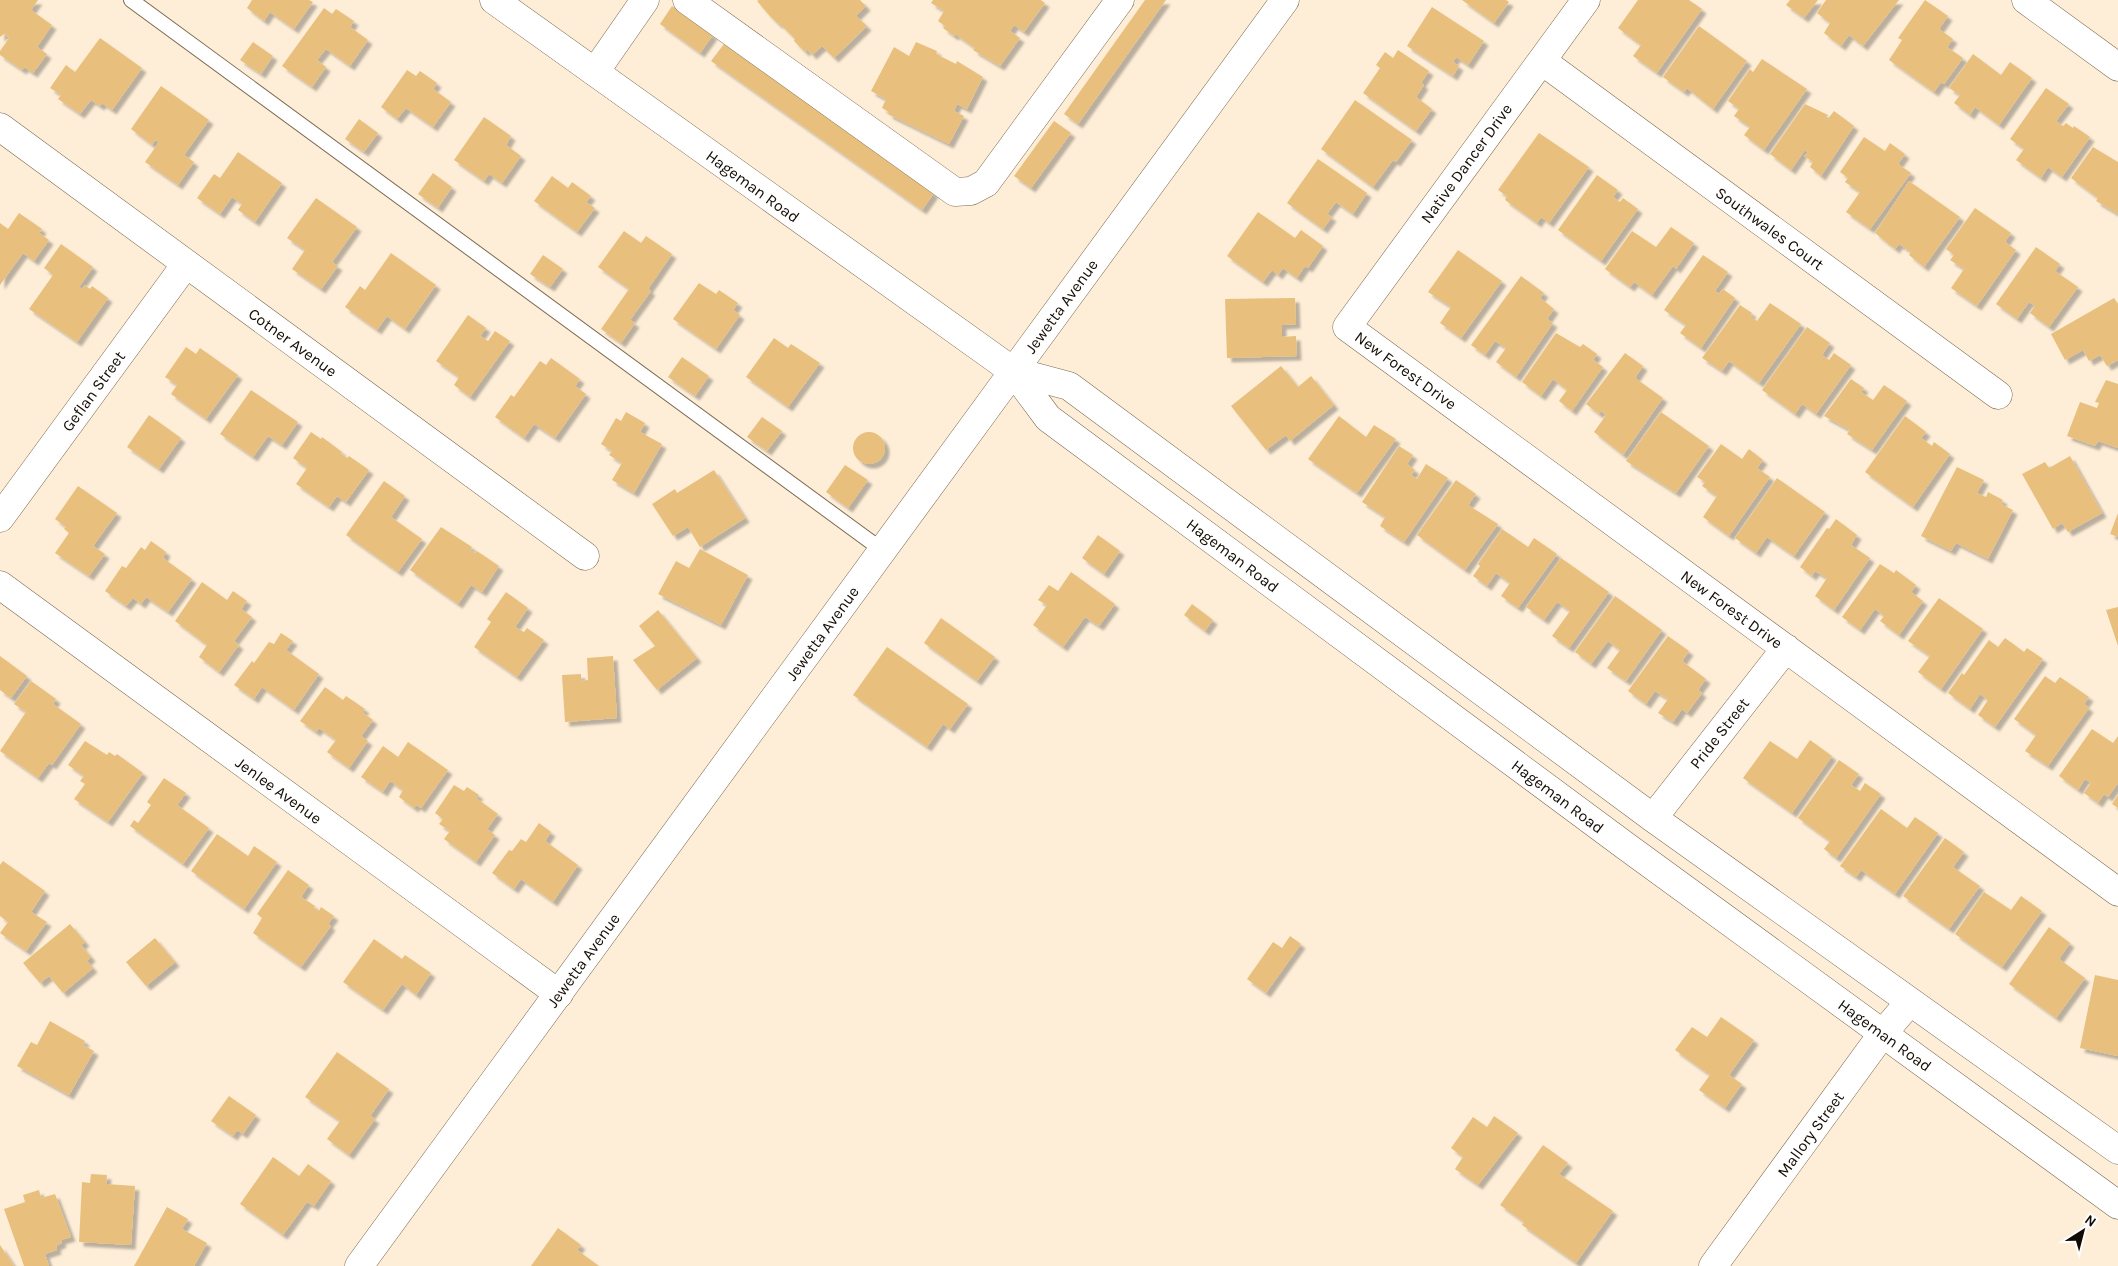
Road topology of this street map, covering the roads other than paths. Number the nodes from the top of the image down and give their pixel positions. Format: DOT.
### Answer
graph roads {
  1 [pos="131,0"];
  2 [pos="494,0"];
  3 [pos="645,0"];
  4 [pos="687,0"];
  5 [pos="1120,0"];
  6 [pos="1285,0"];
  7 [pos="1586,0"];
  8 [pos="2026,0"];
  9 [pos="1542,61"];
  10 [pos="2118,67"];
  11 [pos="594,72"];
  12 [pos="0,127"];
  13 [pos="186,264"];
  14 [pos="1347,327"];
  15 [pos="1013,371"];
  16 [pos="1998,395"];
  17 [pos="0,518"];
  18 [pos="882,550"];
  19 [pos="585,556"];
  20 [pos="0,585"];
  21 [pos="1786,648"];
  22 [pos="1653,818"];
  23 [pos="2118,892"];
  24 [pos="558,994"];
  25 [pos="1909,1003"];
  26 [pos="1884,1033"];
  27 [pos="2118,1150"];
  28 [pos="2083,1178"];
  29 [pos="2118,1191"];
  30 [pos="2118,1205"];
  31 [pos="359,1266"];
  32 [pos="1713,1266"];
  1 -- 18 [label="lane"];
  2 -- 11 [label="street, Hageman Road"];
  3 -- 11 [label="street"];
  4 -- 5 [label="street"];
  6 -- 15 [label="street, Jewetta Avenue"];
  7 -- 9 [label="street, Native Dancer Drive"];
  8 -- 10 [label="street"];
  9 -- 14 [label="street, Native Dancer Drive"];
  9 -- 16 [label="street, Southwales Court"];
  11 -- 15 [label="street, Hageman Road"];
  12 -- 13 [label="street, Cotner Avenue"];
  13 -- 17 [label="street, Geflan Street"];
  13 -- 19 [label="street, Cotner Avenue"];
  14 -- 21 [label="street, New Forest Drive"];
  15 -- 18 [label="street, Jewetta Avenue"];
  15 -- 22 [label="street, Hageman Road"];
  15 -- 26 [label="street, Hageman Road"];
  18 -- 24 [label="street, Jewetta Avenue"];
  20 -- 24 [label="street, Jenlee Avenue"];
  21 -- 22 [label="street, Pride Street"];
  21 -- 23 [label="street, New Forest Drive"];
  22 -- 25 [label="street, Hageman Road"];
  24 -- 31 [label="street, Jewetta Avenue"];
  25 -- 26 [label="street, Mallory Street"];
  25 -- 27 [label="street, Hageman Road"];
  26 -- 28 [label="street, Hageman Road"];
  26 -- 32 [label="street, Mallory Street"];
  28 -- 29 [label="street"];
  28 -- 30 [label="street, Hageman Road"];
}
